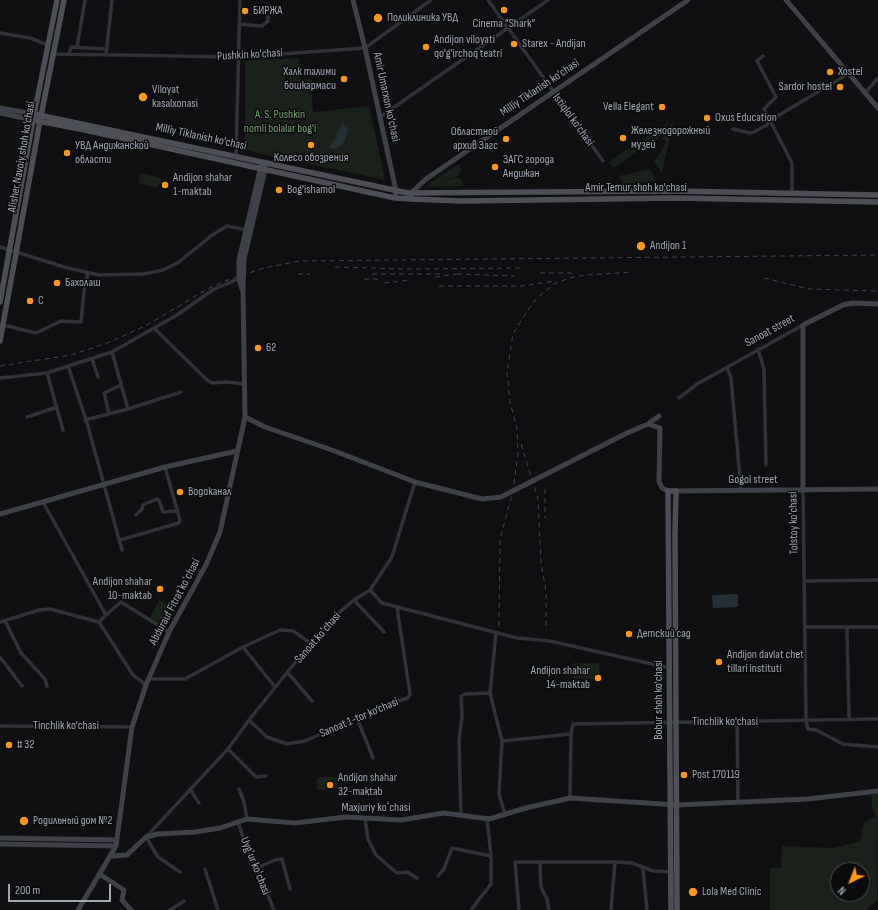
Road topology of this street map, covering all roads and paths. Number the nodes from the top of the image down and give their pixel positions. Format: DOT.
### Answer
graph roads {
  1 [pos="57,0"];
  2 [pos="64,0"];
  3 [pos="85,0"];
  4 [pos="112,0"];
  5 [pos="240,0"];
  6 [pos="353,0"];
  7 [pos="431,0"];
  8 [pos="488,0"];
  9 [pos="548,0"];
  10 [pos="688,0"];
  11 [pos="786,0"];
  12 [pos="268,16"];
  13 [pos="239,24"];
  14 [pos="508,29"];
  15 [pos="0,32"];
  16 [pos="48,45"];
  17 [pos="77,48"];
  18 [pos="365,48"];
  19 [pos="107,50"];
  20 [pos="50,53"];
  21 [pos="69,54"];
  22 [pos="106,55"];
  23 [pos="763,56"];
  24 [pos="238,57"];
  25 [pos="848,74"];
  26 [pos="878,78"];
  27 [pos="553,92"];
  28 [pos="865,93"];
  29 [pos="0,108"];
  30 [pos="878,108"];
  31 [pos="0,113"];
  32 [pos="33,117"];
  33 [pos="380,117"];
  34 [pos="40,118"];
  35 [pos="769,121"];
  36 [pos="733,129"];
  37 [pos="236,156"];
  38 [pos="603,161"];
  39 [pos="264,162"];
  40 [pos="262,169"];
  41 [pos="396,191"];
  42 [pos="675,191"];
  43 [pos="411,193"];
  44 [pos="792,193"];
  45 [pos="878,195"];
  46 [pos="395,198"];
  47 [pos="675,198"];
  48 [pos="411,199"];
  49 [pos="878,202"];
  50 [pos="248,230"];
  51 [pos="0,247"];
  52 [pos="10,249"];
  53 [pos="16,251"];
  54 [pos="88,273"];
  55 [pos="236,280"];
  56 [pos="0,302"];
  57 [pos="878,304"];
  58 [pos="803,324"];
  59 [pos="3,325"];
  60 [pos="154,328"];
  61 [pos="0,341"];
  62 [pos="758,349"];
  63 [pos="112,352"];
  64 [pos="92,359"];
  65 [pos="68,366"];
  66 [pos="727,367"];
  67 [pos="48,373"];
  68 [pos="98,377"];
  69 [pos="0,378"];
  70 [pos="245,384"];
  71 [pos="121,385"];
  72 [pos="181,392"];
  73 [pos="680,398"];
  74 [pos="57,407"];
  75 [pos="128,409"];
  76 [pos="109,413"];
  77 [pos="659,416"];
  78 [pos="27,417"];
  79 [pos="245,417"];
  80 [pos="86,420"];
  81 [pos="648,424"];
  82 [pos="63,430"];
  83 [pos="237,451"];
  84 [pos="766,465"];
  85 [pos="165,467"];
  86 [pos="415,482"];
  87 [pos="104,484"];
  88 [pos="878,489"];
  89 [pos="741,490"];
  90 [pos="803,490"];
  91 [pos="668,491"];
  92 [pos="676,491"];
  93 [pos="44,502"];
  94 [pos="177,511"];
  95 [pos="0,514"];
  96 [pos="136,515"];
  97 [pos="668,535"];
  98 [pos="675,535"];
  99 [pos="120,540"];
  100 [pos="122,550"];
  101 [pos="675,554"];
  102 [pos="668,555"];
  103 [pos="878,580"];
  104 [pos="805,581"];
  105 [pos="370,590"];
  106 [pos="354,600"];
  107 [pos="397,607"];
  108 [pos="106,614"];
  109 [pos="4,621"];
  110 [pos="0,622"];
  111 [pos="99,622"];
  112 [pos="805,627"];
  113 [pos="847,627"];
  114 [pos="878,627"];
  115 [pos="169,632"];
  116 [pos="384,632"];
  117 [pos="496,633"];
  118 [pos="312,644"];
  119 [pos="243,647"];
  120 [pos="0,657"];
  121 [pos="670,668"];
  122 [pos="288,673"];
  123 [pos="150,678"];
  124 [pos="146,685"];
  125 [pos="22,686"];
  126 [pos="47,686"];
  127 [pos="275,687"];
  128 [pos="490,693"];
  129 [pos="312,701"];
  130 [pos="357,718"];
  131 [pos="878,719"];
  132 [pos="249,720"];
  133 [pos="849,720"];
  134 [pos="737,721"];
  135 [pos="806,721"];
  136 [pos="677,722"];
  137 [pos="670,723"];
  138 [pos="0,726"];
  139 [pos="132,727"];
  140 [pos="571,734"];
  141 [pos="502,741"];
  142 [pos="878,747"];
  143 [pos="228,749"];
  144 [pos="373,758"];
  145 [pos="266,776"];
  146 [pos="190,789"];
  147 [pos="239,789"];
  148 [pos="878,791"];
  149 [pos="570,798"];
  150 [pos="738,802"];
  151 [pos="199,803"];
  152 [pos="670,804"];
  153 [pos="678,805"];
  154 [pos="460,814"];
  155 [pos="505,815"];
  156 [pos="365,818"];
  157 [pos="247,819"];
  158 [pos="487,819"];
  159 [pos="238,821"];
  160 [pos="146,837"];
  161 [pos="0,838"];
  162 [pos="116,840"];
  163 [pos="0,844"];
  164 [pos="116,846"];
  165 [pos="112,856"];
  166 [pos="491,856"];
  167 [pos="540,862"];
  168 [pos="615,862"];
  169 [pos="257,868"];
  170 [pos="643,868"];
  171 [pos="205,869"];
  172 [pos="180,872"];
  173 [pos="671,872"];
  174 [pos="101,874"];
  175 [pos="438,876"];
  176 [pos="417,878"];
  177 [pos="290,889"];
  178 [pos="184,901"];
  179 [pos="78,910"];
  180 [pos="131,910"];
  181 [pos="170,910"];
  182 [pos="218,910"];
  183 [pos="274,910"];
  184 [pos="471,910"];
  185 [pos="519,910"];
  186 [pos="549,910"];
  187 [pos="612,910"];
  188 [pos="646,910"];
  189 [pos="671,910"];
  190 [pos="677,910"];
  1 -- 16 [label="main road, Alisher Navoiy shoh ko'chasi"];
  2 -- 20 [label="main road, Alisher Navoiy shoh ko'chasi"];
  3 -- 17 [label="street"];
  4 -- 19 [label="street"];
  5 -- 13 [label="street"];
  6 -- 18 [label="street, Amir Umarxon ko'chasi"];
  7 -- 18 [label="street"];
  8 -- 14 [label="street, Istiqlol ko'chasi"];
  9 -- 14 [label="street"];
  10 -- 27 [label="street, Milliy Tiklanish ko'chasi"];
  11 -- 25 [label="street"];
  12 -- 13 [label="street"];
  13 -- 24 [label="street"];
  14 -- 27 [label="street, Istiqlol ko'chasi"];
  14 -- 33 [label="street"];
  15 -- 16 [label="street"];
  16 -- 20 [label="main road, Alisher Navoiy shoh ko'chasi"];
  17 -- 19 [label="street"];
  17 -- 21 [label="street"];
  18 -- 24 [label="street, Pushkin ko'chasi"];
  18 -- 33 [label="street, Amir Umarxon ko'chasi"];
  19 -- 22 [label="street"];
  20 -- 21 [label="street, Pushkin ko'chasi"];
  20 -- 32 [label="main road, Alisher Navoiy shoh ko'chasi"];
  20 -- 34 [label="main road, Alisher Navoiy shoh ko'chasi"];
  21 -- 22 [label="street, Pushkin ko'chasi"];
  22 -- 24 [label="street, Pushkin ko'chasi"];
  23 -- 35 [label="street"];
  24 -- 37 [label="street"];
  25 -- 28 [label="street"];
  25 -- 35 [label="street"];
  26 -- 28 [label="street"];
  27 -- 38 [label="street, Istiqlol ko'chasi"];
  27 -- 43 [label="street, Milliy Tiklanish ko'chasi"];
  28 -- 30 [label="street"];
  29 -- 32 [label="street, Milliy Tiklanish ko'chasi"];
  31 -- 32 [label="street, Milliy Tiklanish ko'chasi"];
  32 -- 34 [label="main road, Milliy Tiklanish ko'chasi"];
  32 -- 52 [label="main road, Alisher Navoiy shoh ko'chasi"];
  33 -- 41 [label="street, Amir Umarxon ko'chasi"];
  34 -- 37 [label="main road, Milliy Tiklanish ko'chasi"];
  34 -- 40 [label="main road, Milliy Tiklanish ko'chasi"];
  34 -- 53 [label="main road, Alisher Navoiy shoh ko'chasi"];
  35 -- 36 [label="street"];
  35 -- 44 [label="street"];
  37 -- 39 [label="main road, Milliy Tiklanish ko'chasi"];
  39 -- 40 [label="street, Abdurauf Fitrat koʻchasi"];
  39 -- 41 [label="main road, Milliy Tiklanish ko'chasi"];
  40 -- 46 [label="main road, Milliy Tiklanish ko'chasi"];
  40 -- 50 [label="street, Abdurauf Fitrat koʻchasi"];
  41 -- 43 [label="main road, Amir Temur shoh ko'chasi"];
  41 -- 46 [label="street, Amir Umarxon ko'chasi"];
  42 -- 43 [label="main road, Amir Temur shoh ko'chasi"];
  42 -- 44 [label="main road, Amir Temur shoh ko'chasi"];
  42 -- 47 [label="main road"];
  43 -- 48 [label="street"];
  44 -- 45 [label="main road, Amir Temur shoh ko'chasi"];
  46 -- 48 [label="main road, Amir Temur shoh ko'chasi"];
  47 -- 48 [label="main road, Amir Temur shoh ko'chasi"];
  47 -- 49 [label="main road, Amir Temur shoh ko'chasi"];
  50 -- 54 [label="street"];
  50 -- 70 [label="street, Abdurauf Fitrat koʻchasi"];
  51 -- 52 [label="street"];
  52 -- 53 [label="street"];
  52 -- 56 [label="main road, Alisher Navoiy shoh ko'chasi"];
  53 -- 54 [label="street"];
  53 -- 59 [label="main road, Alisher Navoiy shoh ko'chasi"];
  54 -- 59 [label="street"];
  55 -- 60 [label="street"];
  57 -- 58 [label="street, Sanoat street"];
  58 -- 62 [label="street, Sanoat street"];
  58 -- 90 [label="street, Tolstoy ko'chasi"];
  59 -- 61 [label="main road, Alisher Navoiy shoh ko'chasi"];
  60 -- 63 [label="street"];
  60 -- 70 [label="street"];
  62 -- 66 [label="street, Sanoat street"];
  62 -- 84 [label="street"];
  63 -- 64 [label="street"];
  63 -- 71 [label="street"];
  64 -- 65 [label="street"];
  64 -- 68 [label="street"];
  65 -- 67 [label="street"];
  65 -- 80 [label="street"];
  66 -- 73 [label="street, Sanoat street"];
  66 -- 89 [label="street"];
  67 -- 69 [label="street"];
  67 -- 74 [label="street"];
  70 -- 79 [label="street, Abdurauf Fitrat koʻchasi"];
  71 -- 75 [label="street"];
  71 -- 76 [label="street"];
  72 -- 75 [label="street"];
  74 -- 78 [label="street"];
  74 -- 82 [label="street"];
  75 -- 76 [label="street"];
  76 -- 80 [label="street"];
  77 -- 81 [label="street"];
  79 -- 83 [label="street, Abdurauf Fitrat koʻchasi"];
  79 -- 86 [label="street"];
  80 -- 87 [label="street"];
  81 -- 86 [label="street"];
  81 -- 91 [label="street"];
  83 -- 85 [label="street"];
  83 -- 115 [label="street, Abdurauf Fitrat koʻchasi"];
  85 -- 87 [label="street"];
  85 -- 94 [label="street"];
  86 -- 105 [label="street"];
  87 -- 93 [label="street"];
  87 -- 99 [label="street"];
  88 -- 90 [label="street, Gogol street"];
  89 -- 90 [label="street, Gogol street"];
  89 -- 92 [label="street, Gogol street"];
  90 -- 104 [label="street, Tolstoy ko'chasi"];
  91 -- 92 [label="main road"];
  91 -- 97 [label="main road, Bobur shoh ko'chasi"];
  92 -- 98 [label="main road, Bobur shoh ko'chasi"];
  93 -- 95 [label="street"];
  93 -- 108 [label="street"];
  94 -- 96 [label="street"];
  94 -- 99 [label="street"];
  97 -- 98 [label="main road"];
  97 -- 102 [label="main road, Bobur shoh ko'chasi"];
  98 -- 101 [label="main road, Bobur shoh ko'chasi"];
  99 -- 100 [label="street"];
  101 -- 102 [label="main road"];
  101 -- 136 [label="main road, Bobur shoh ko'chasi"];
  102 -- 121 [label="main road, Bobur shoh ko'chasi"];
  103 -- 104 [label="street"];
  104 -- 112 [label="street, Tolstoy ko'chasi"];
  105 -- 106 [label="street, Sanoat koʻchasi"];
  105 -- 107 [label="street"];
  106 -- 116 [label="street"];
  106 -- 118 [label="street, Sanoat koʻchasi"];
  107 -- 117 [label="street"];
  107 -- 130 [label="street, Sanoat 1-tor ko‘chasi"];
  108 -- 111 [label="street"];
  108 -- 115 [label="street"];
  109 -- 110 [label="street"];
  109 -- 111 [label="street"];
  109 -- 126 [label="street"];
  111 -- 124 [label="street"];
  112 -- 113 [label="street"];
  112 -- 135 [label="street, Tolstoy ko'chasi"];
  113 -- 114 [label="street"];
  113 -- 133 [label="street"];
  115 -- 123 [label="street, Abdurauf Fitrat koʻchasi"];
  117 -- 121 [label="street"];
  117 -- 128 [label="street"];
  118 -- 119 [label="street"];
  118 -- 122 [label="street, Sanoat koʻchasi"];
  119 -- 123 [label="street"];
  119 -- 127 [label="street"];
  120 -- 125 [label="street"];
  121 -- 137 [label="main road, Bobur shoh ko'chasi"];
  122 -- 127 [label="street, Sanoat koʻchasi"];
  122 -- 129 [label="street"];
  123 -- 124 [label="street, Abdurauf Fitrat koʻchasi"];
  124 -- 139 [label="street, Abdurauf Fitrat koʻchasi"];
  127 -- 132 [label="street, Sanoat koʻchasi"];
  128 -- 141 [label="street"];
  128 -- 154 [label="street"];
  130 -- 132 [label="street, Sanoat 1-tor ko‘chasi"];
  130 -- 144 [label="street"];
  131 -- 133 [label="street, Tinchlik ko'chasi"];
  132 -- 143 [label="street, Sanoat koʻchasi"];
  133 -- 135 [label="street, Tinchlik ko'chasi"];
  134 -- 135 [label="street, Tinchlik ko'chasi"];
  134 -- 136 [label="street, Tinchlik ko'chasi"];
  134 -- 150 [label="street"];
  135 -- 142 [label="street"];
  136 -- 137 [label="street, Tinchlik ko'chasi"];
  136 -- 153 [label="main road, Bobur shoh ko'chasi"];
  137 -- 140 [label="street, Tinchlik ko'chasi"];
  137 -- 152 [label="main road, Bobur shoh ko'chasi"];
  138 -- 139 [label="street, Tinchlik kо‘chasi"];
  139 -- 162 [label="street, Abdurauf Fitrat koʻchasi"];
  140 -- 141 [label="street"];
  140 -- 149 [label="street"];
  141 -- 155 [label="street"];
  143 -- 145 [label="street"];
  143 -- 146 [label="street, Sanoat koʻchasi"];
  146 -- 151 [label="street"];
  146 -- 160 [label="street, Sanoat koʻchasi"];
  147 -- 157 [label="street"];
  148 -- 150 [label="street, Maxjuriy koʻchasi"];
  149 -- 152 [label="street, Maxjuriy koʻchasi"];
  149 -- 155 [label="street, Maxjuriy koʻchasi"];
  150 -- 153 [label="street, Maxjuriy koʻchasi"];
  152 -- 153 [label="street, Maxjuriy koʻchasi"];
  152 -- 173 [label="main road, Bobur shoh ko'chasi"];
  153 -- 190 [label="main road, Bobur shoh ko'chasi"];
  154 -- 156 [label="street, Maxjuriy koʻchasi"];
  154 -- 158 [label="street, Maxjuriy koʻchasi"];
  155 -- 158 [label="street, Maxjuriy koʻchasi"];
  156 -- 157 [label="street, Maxjuriy koʻchasi"];
  156 -- 176 [label="street"];
  157 -- 159 [label="street, Maxjuriy koʻchasi"];
  158 -- 166 [label="street"];
  159 -- 160 [label="street, Maxjuriy koʻchasi"];
  159 -- 169 [label="street, Uygʻur koʻchasi"];
  160 -- 165 [label="street"];
  160 -- 172 [label="street"];
  161 -- 162 [label="street"];
  162 -- 164 [label="street, Abdurauf Fitrat koʻchasi"];
  163 -- 164 [label="street"];
  164 -- 165 [label="street, Abdurauf Fitrat koʻchasi"];
  165 -- 174 [label="street, Abdurauf Fitrat koʻchasi"];
  166 -- 175 [label="street"];
  166 -- 184 [label="street"];
  167 -- 168 [label="street"];
  167 -- 185 [label="street"];
  167 -- 186 [label="street"];
  168 -- 170 [label="street"];
  168 -- 187 [label="street"];
  169 -- 177 [label="street"];
  169 -- 183 [label="street, Uygʻur koʻchasi"];
  170 -- 173 [label="street"];
  170 -- 188 [label="street"];
  171 -- 182 [label="street"];
  173 -- 189 [label="main road, Bobur shoh ko'chasi"];
  174 -- 179 [label="street, Abdurauf Fitrat koʻchasi"];
  174 -- 180 [label="street"];
  178 -- 181 [label="street"];
}
